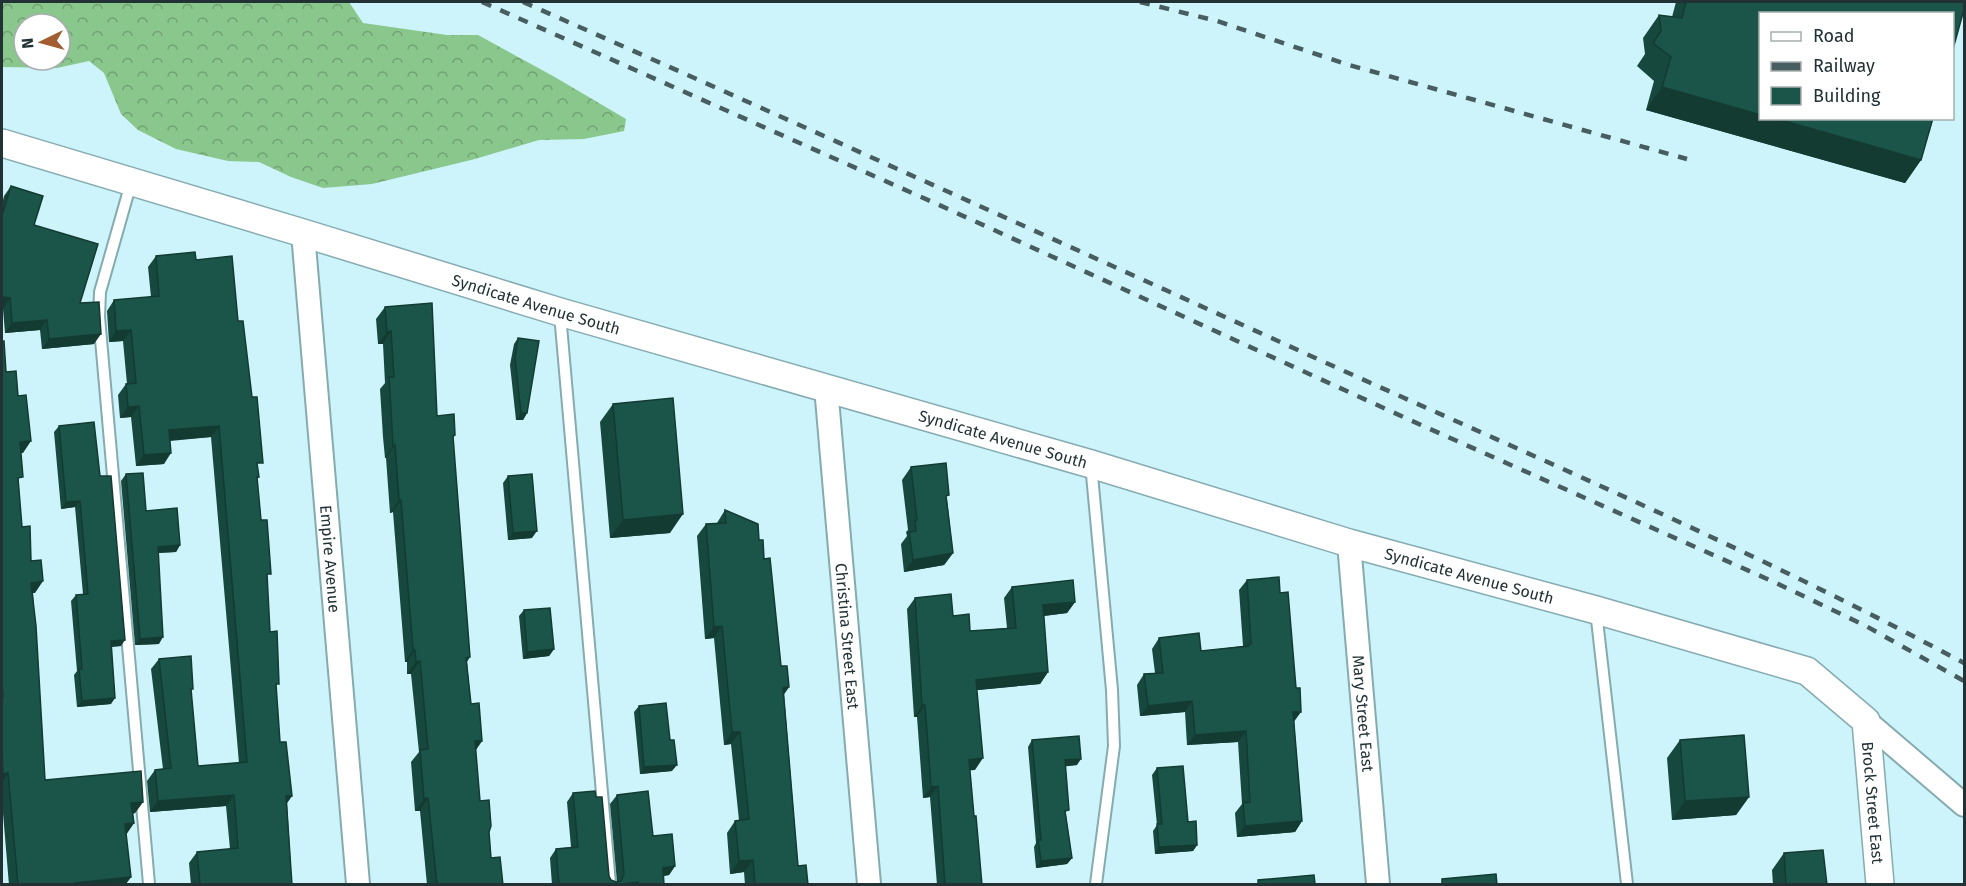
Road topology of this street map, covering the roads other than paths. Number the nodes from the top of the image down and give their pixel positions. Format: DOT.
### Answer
graph roads {
  1 [pos="2,143"];
  2 [pos="132,182"];
  3 [pos="303,233"];
  4 [pos="560,312"];
  5 [pos="826,387"];
  6 [pos="1090,465"];
  7 [pos="1349,543"];
  8 [pos="1596,610"];
  9 [pos="1866,721"];
  10 [pos="1965,805"];
  11 [pos="148,885"];
  12 [pos="358,885"];
  13 [pos="610,885"];
  14 [pos="869,885"];
  15 [pos="1096,885"];
  16 [pos="1378,885"];
  17 [pos="1628,885"];
  18 [pos="1880,885"];
  1 -- 2 [label="street, Syndicate Avenue South"];
  2 -- 3 [label="street, Syndicate Avenue South"];
  2 -- 11 [label="lane"];
  3 -- 4 [label="street, Syndicate Avenue South"];
  3 -- 12 [label="street, Empire Avenue"];
  4 -- 5 [label="street, Syndicate Avenue South"];
  4 -- 13 [label="lane"];
  5 -- 6 [label="street, Syndicate Avenue South"];
  5 -- 14 [label="street, Christina Street East"];
  6 -- 7 [label="street, Syndicate Avenue South"];
  6 -- 15 [label="lane"];
  7 -- 8 [label="street, Syndicate Avenue South"];
  7 -- 16 [label="street, Mary Street East"];
  8 -- 9 [label="street, Syndicate Avenue South"];
  8 -- 17 [label="lane"];
  9 -- 10 [label="street, Syndicate Avenue South"];
  9 -- 18 [label="street, Brock Street East"];
}
